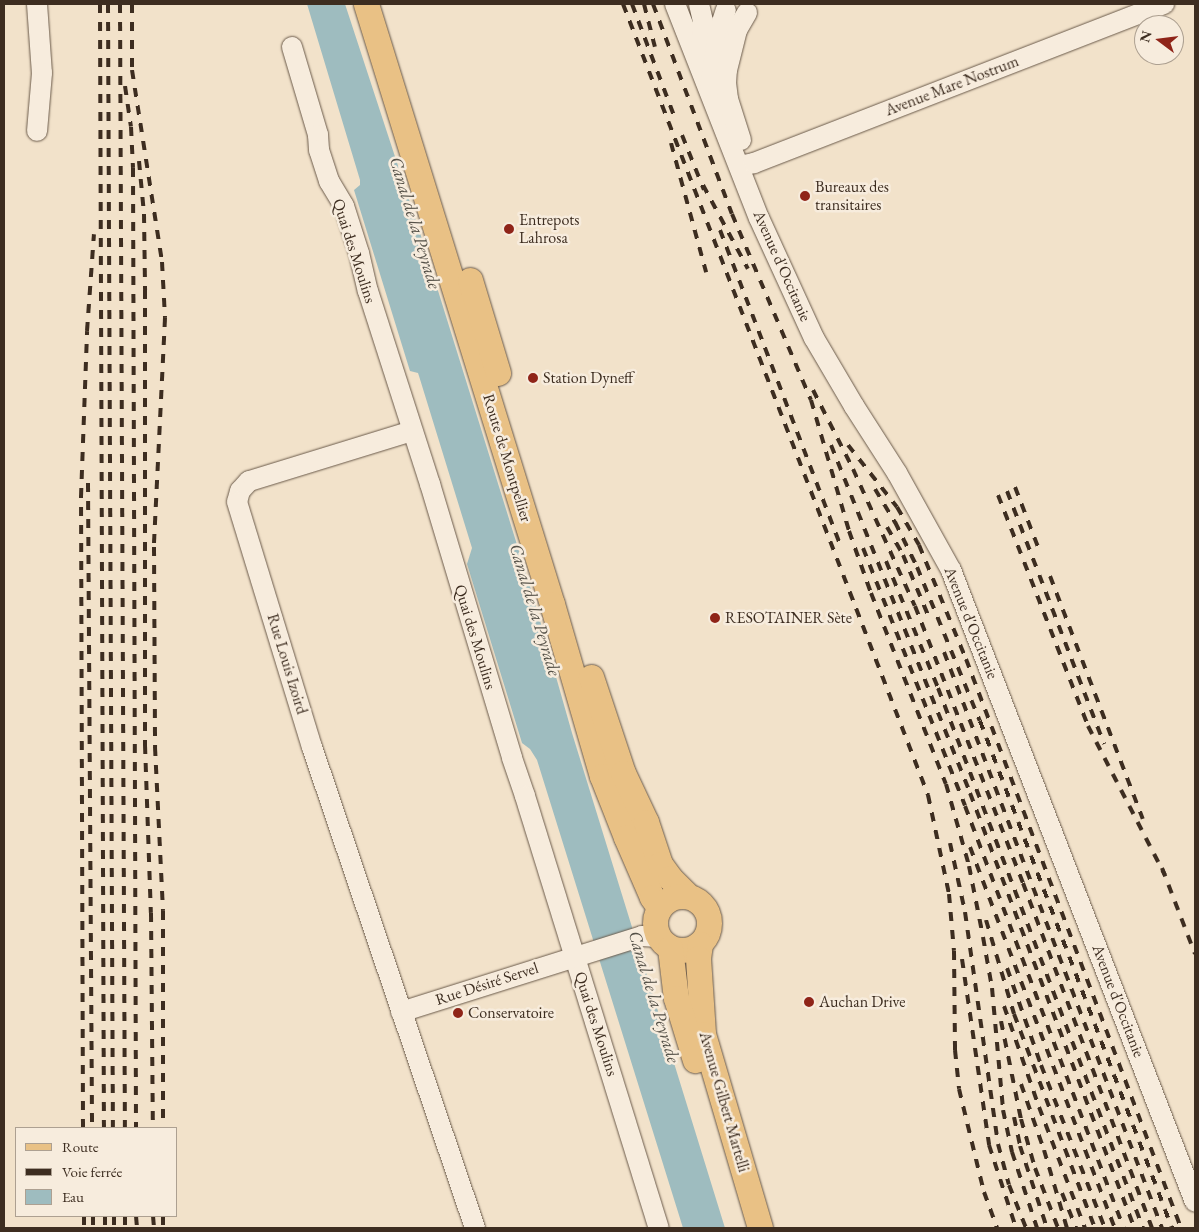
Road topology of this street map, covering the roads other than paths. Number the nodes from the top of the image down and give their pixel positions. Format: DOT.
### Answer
graph roads {
  1 [pos="37,4"];
  2 [pos="366,4"];
  3 [pos="382,4"];
  4 [pos="675,4"];
  5 [pos="686,4"];
  6 [pos="700,4"];
  7 [pos="1164,4"];
  8 [pos="723,7"];
  9 [pos="747,7"];
  10 [pos="292,47"];
  11 [pos="701,66"];
  12 [pos="709,91"];
  13 [pos="37,131"];
  14 [pos="739,166"];
  15 [pos="412,431"];
  16 [pos="688,896"];
  17 [pos="657,931"];
  18 [pos="700,944"];
  19 [pos="583,954"];
  20 [pos="401,1012"];
  21 [pos="1195,1202"];
  22 [pos="657,1219"];
  23 [pos="475,1228"];
  24 [pos="746,1228"];
  25 [pos="760,1228"];
  1 -- 13 [label="street"];
  2 -- 17 [label="main road, Route de Montpellier"];
  3 -- 16 [label="main road, Route de Montpellier"];
  4 -- 11 [label="street, Avenue d'Occitanie"];
  5 -- 11 [label="street, Avenue d'Occitanie"];
  6 -- 11 [label="street, Avenue d'Occitanie"];
  7 -- 14 [label="street, Avenue Mare Nostrum"];
  8 -- 9 [label="street"];
  8 -- 12 [label="street"];
  9 -- 14 [label="street"];
  10 -- 15 [label="street, Quai des Moulins"];
  11 -- 12 [label="street, Avenue d'Occitanie"];
  12 -- 14 [label="street, Avenue d'Occitanie"];
  14 -- 21 [label="street, Avenue d'Occitanie"];
  15 -- 19 [label="street, Quai des Moulins"];
  15 -- 20 [label="street, Rue Louis Izoird"];
  16 -- 17 [label="main road"];
  16 -- 18 [label="main road"];
  17 -- 18 [label="main road"];
  17 -- 19 [label="street, Rue Désiré Servel"];
  17 -- 24 [label="main road, Avenue Gilbert Martelli"];
  18 -- 25 [label="main road, Avenue Gilbert Martelli"];
  19 -- 20 [label="street, Rue Désiré Servel"];
  19 -- 22 [label="street, Quai des Moulins"];
  20 -- 23 [label="street, Rue Louis Izoird"];
}
